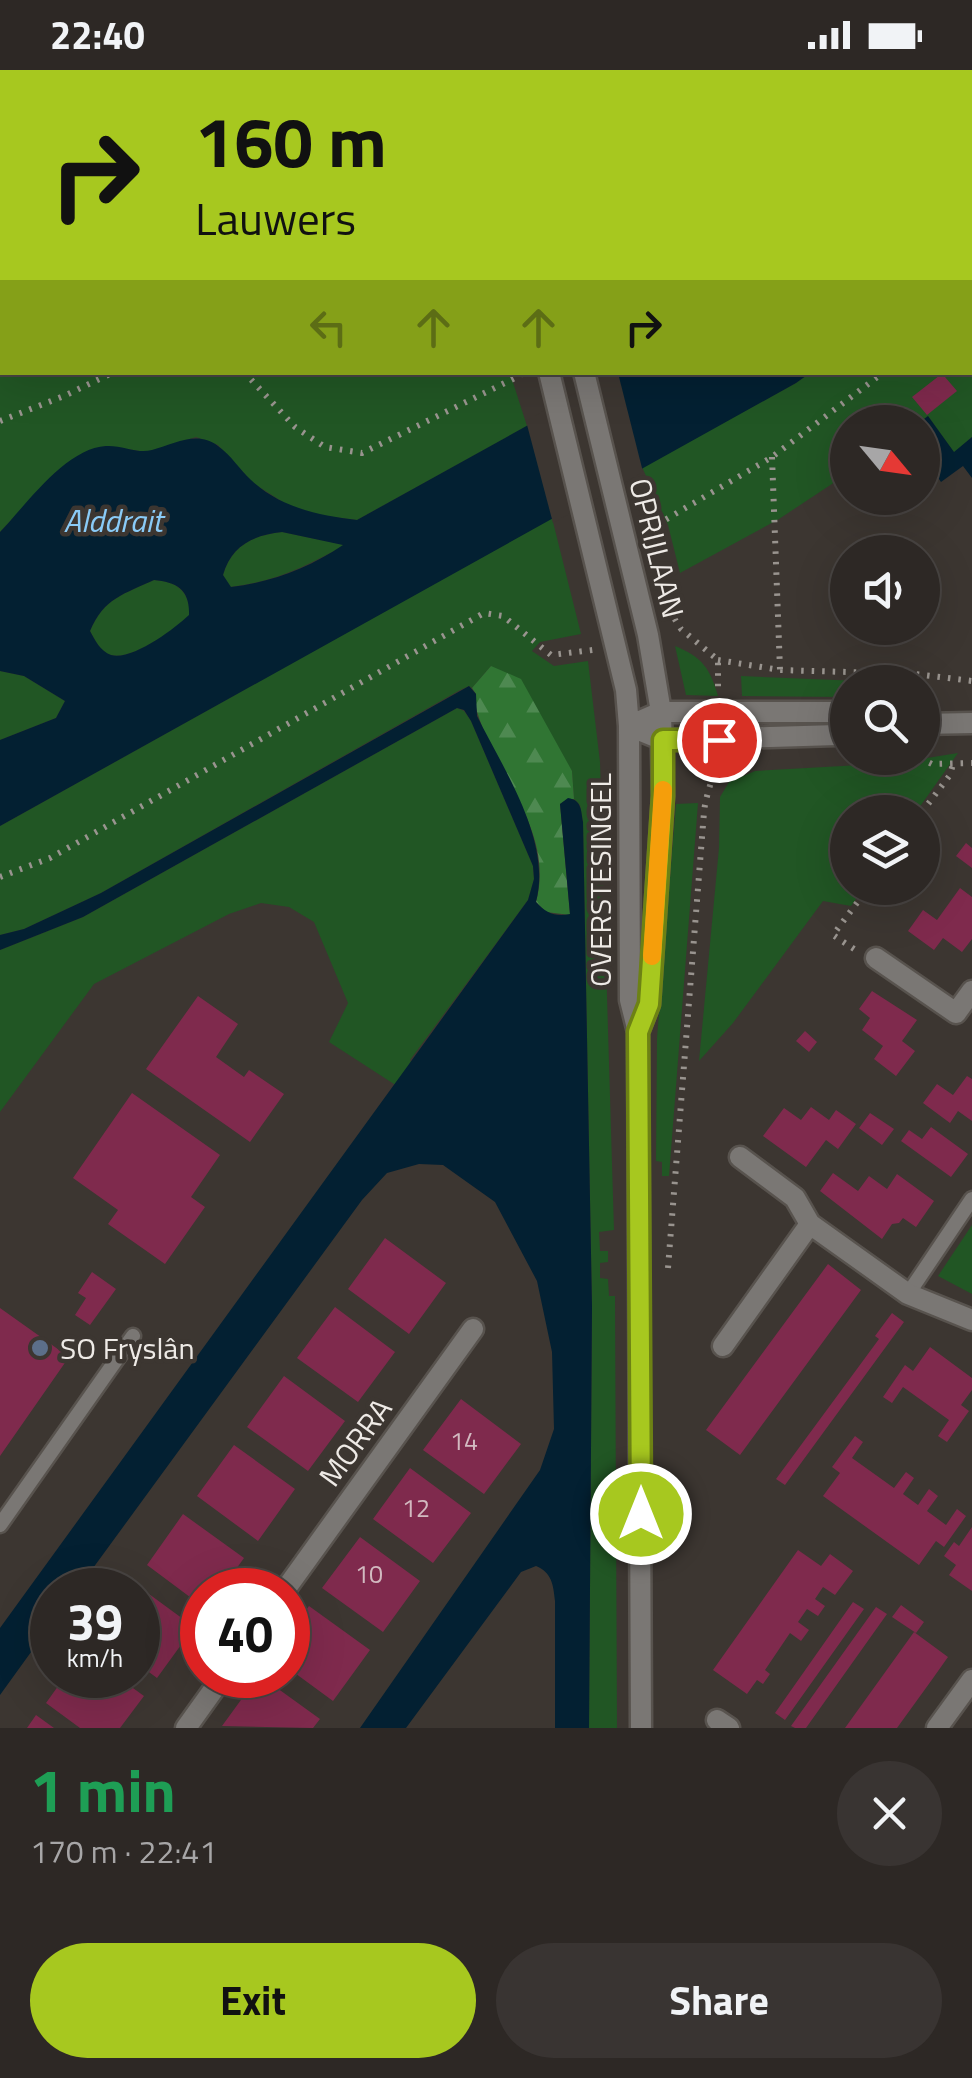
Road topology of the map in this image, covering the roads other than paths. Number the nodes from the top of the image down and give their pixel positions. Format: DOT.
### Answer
graph roads {
  1 [pos="585,375"];
  2 [pos="550,376"];
  3 [pos="661,712"];
  4 [pos="830,712"];
  5 [pos="972,723"];
  6 [pos="940,724"];
  7 [pos="629,726"];
  8 [pos="830,736"];
  9 [pos="663,740"];
  10 [pos="876,958"];
  11 [pos="972,991"];
  12 [pos="638,1032"];
  13 [pos="740,1157"];
  14 [pos="972,1200"];
  15 [pos="810,1224"];
  16 [pos="908,1294"];
  17 [pos="972,1320"];
  18 [pos="473,1328"];
  19 [pos="133,1336"];
  20 [pos="723,1346"];
  21 [pos="0,1525"];
  22 [pos="302,1568"];
  23 [pos="972,1680"];
  24 [pos="208,1698"];
  25 [pos="186,1728"];
  26 [pos="642,1728"];
  27 [pos="937,1728"];
  1 -- 3 [label="street, OPRIJLAAN"];
  2 -- 7 [label="street"];
  3 -- 4 [label="street"];
  3 -- 7 [label="street"];
  3 -- 9 [label="street, OPRIJLAAN"];
  5 -- 6 [label="street"];
  7 -- 9 [label="street"];
  7 -- 12 [label="street, OVERSTESINGEL"];
  8 -- 9 [label="street"];
  9 -- 12 [label="street, OVERSTESINGEL"];
  10 -- 11 [label="street"];
  12 -- 26 [label="street, OVERSTESINGEL"];
  13 -- 15 [label="street"];
  14 -- 16 [label="lane"];
  15 -- 16 [label="street"];
  15 -- 20 [label="street"];
  16 -- 17 [label="street"];
  18 -- 22 [label="street, MORRA"];
  19 -- 21 [label="lane"];
  23 -- 27 [label="street"];
  24 -- 25 [label="street"];
}
